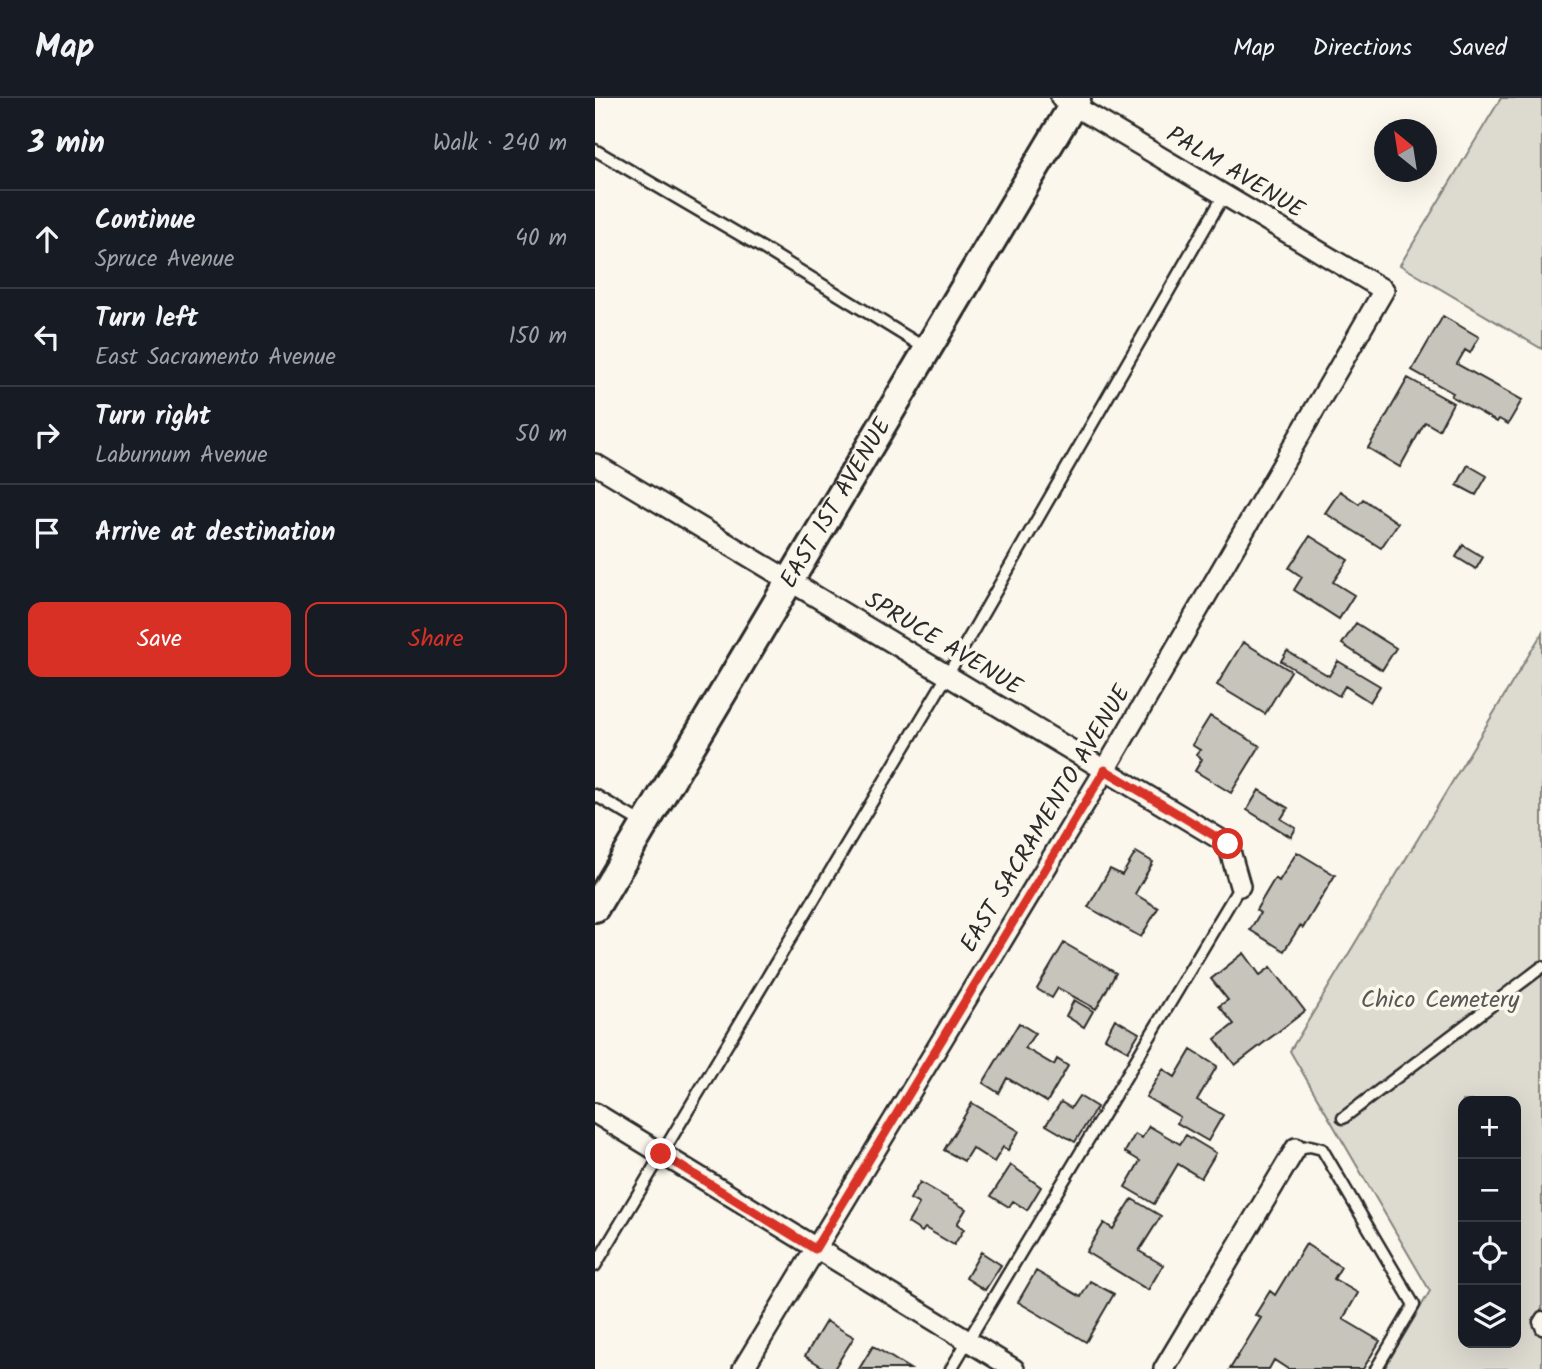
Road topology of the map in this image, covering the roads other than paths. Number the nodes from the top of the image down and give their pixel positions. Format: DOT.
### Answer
graph roads {
  1 [pos="1070,100"];
  2 [pos="595,150"];
  3 [pos="1224,195"];
  4 [pos="1384,290"];
  5 [pos="927,349"];
  6 [pos="595,464"];
  7 [pos="790,581"];
  8 [pos="947,676"];
  9 [pos="1105,770"];
  10 [pos="595,795"];
  11 [pos="645,825"];
  12 [pos="1240,886"];
  13 [pos="595,908"];
  14 [pos="1542,967"];
  15 [pos="595,1113"];
  16 [pos="1343,1118"];
  17 [pos="1296,1149"];
  18 [pos="661,1154"];
  19 [pos="815,1249"];
  20 [pos="595,1266"];
  21 [pos="1542,1317"];
  22 [pos="1542,1329"];
  23 [pos="968,1341"];
  24 [pos="743,1369"];
  25 [pos="951,1369"];
  26 [pos="1014,1369"];
  27 [pos="1164,1369"];
  28 [pos="1376,1369"];
  1 -- 3 [label="street, PALM AVENUE"];
  1 -- 5 [label="street, EAST 1ST AVENUE"];
  2 -- 5 [label="lane"];
  3 -- 4 [label="street, PALM AVENUE"];
  3 -- 8 [label="lane"];
  4 -- 9 [label="street, EAST SACRAMENTO AVENUE"];
  5 -- 7 [label="street, EAST 1ST AVENUE"];
  6 -- 7 [label="street, SPRUCE AVENUE"];
  7 -- 8 [label="street, SPRUCE AVENUE"];
  7 -- 11 [label="street, EAST 1ST AVENUE"];
  8 -- 9 [label="street, SPRUCE AVENUE"];
  8 -- 18 [label="lane"];
  9 -- 12 [label="street, SPRUCE AVENUE"];
  9 -- 19 [label="street, EAST SACRAMENTO AVENUE"];
  10 -- 11 [label="lane"];
  11 -- 13 [label="street, EAST 1ST AVENUE"];
  12 -- 23 [label="lane"];
  14 -- 16 [label="lane"];
  15 -- 18 [label="street"];
  17 -- 27 [label="street"];
  17 -- 28 [label="lane"];
  18 -- 19 [label="street"];
  18 -- 20 [label="lane"];
  19 -- 23 [label="street"];
  19 -- 24 [label="street, EAST SACRAMENTO AVENUE"];
  21 -- 22 [label="lane"];
  23 -- 25 [label="lane"];
  23 -- 26 [label="street"];
}
